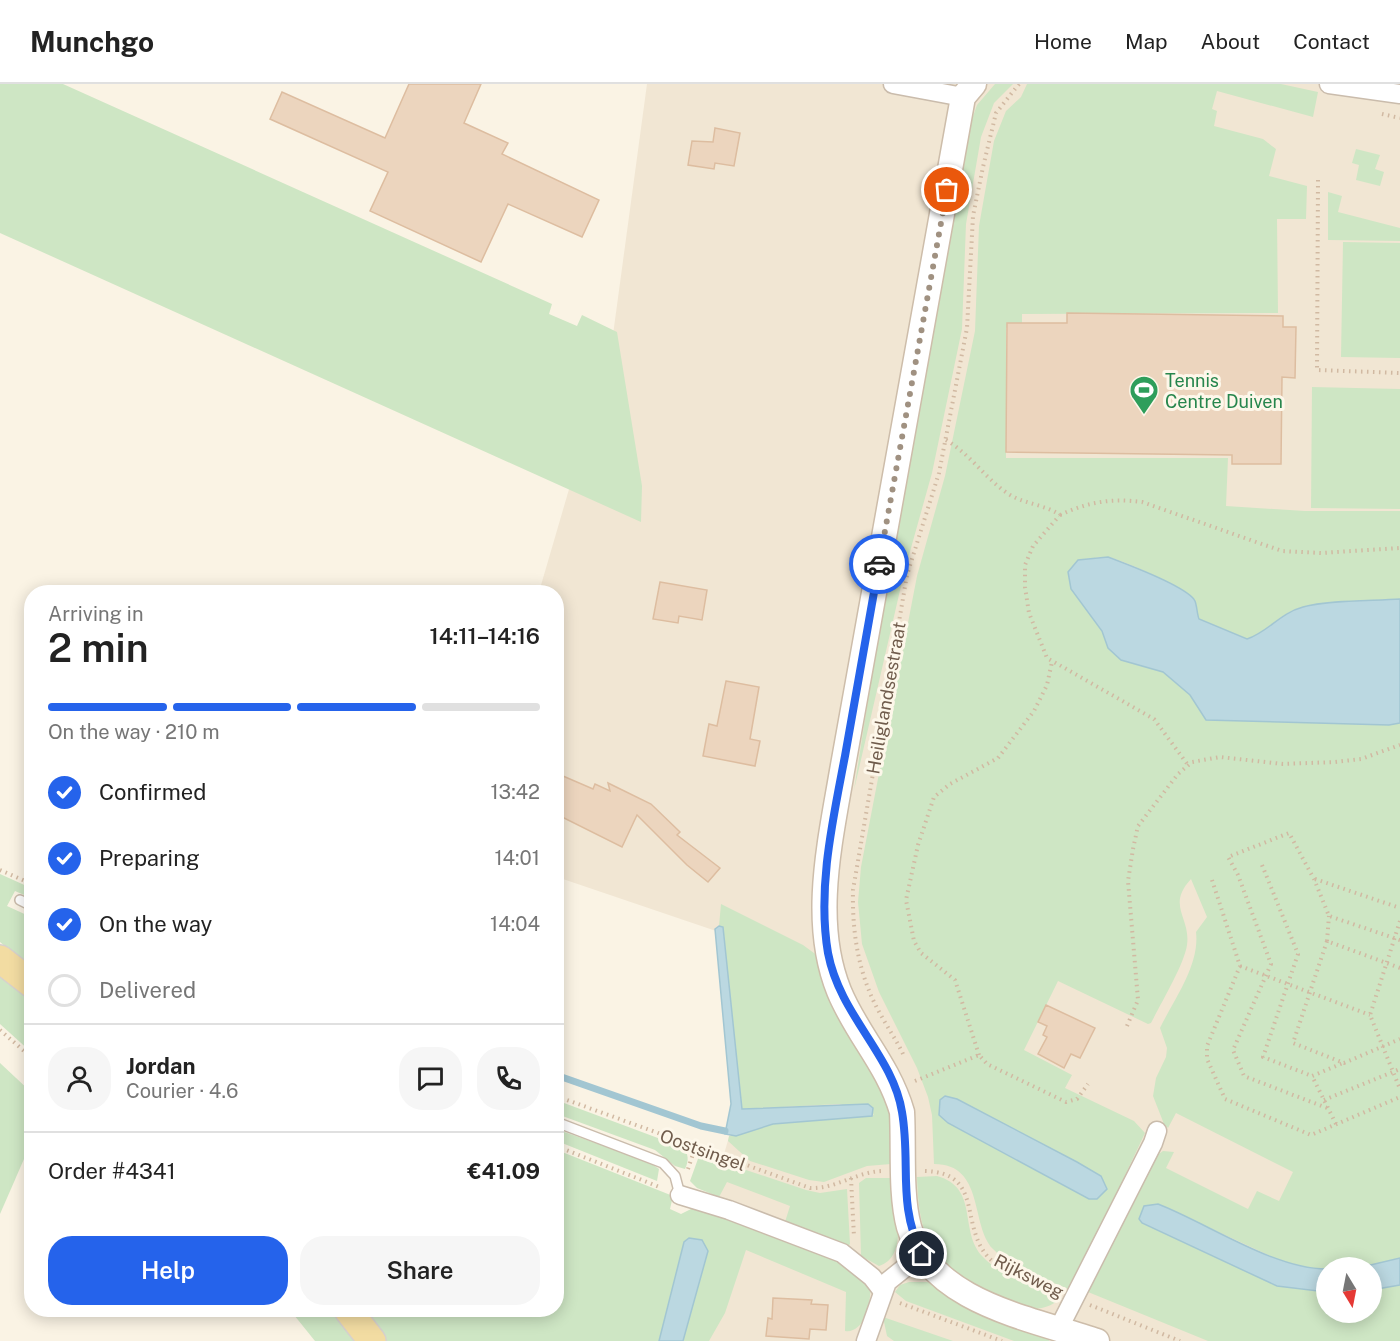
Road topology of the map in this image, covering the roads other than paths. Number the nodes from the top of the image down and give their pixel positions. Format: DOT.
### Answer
graph roads {
  1 [pos="893,84"];
  2 [pos="1329,84"];
  3 [pos="969,91"];
  4 [pos="1400,94"];
  5 [pos="20,900"];
  6 [pos="24,902"];
  7 [pos="0,959"];
  8 [pos="24,978"];
  9 [pos="564,1125"];
  10 [pos="1157,1131"];
  11 [pos="680,1195"];
  12 [pos="922,1254"];
  13 [pos="882,1290"];
  14 [pos="353,1317"];
  15 [pos="1059,1328"];
  16 [pos="372,1341"];
  17 [pos="866,1341"];
  18 [pos="1096,1341"];
  1 -- 3 [label="street, Heiliglandsestraat"];
  2 -- 4 [label="street"];
  3 -- 12 [label="street, Heiliglandsestraat"];
  5 -- 6 [label="lane"];
  7 -- 8 [label="main road"];
  9 -- 11 [label="lane"];
  10 -- 15 [label="street, Rijksweg"];
  11 -- 13 [label="street"];
  12 -- 13 [label="street"];
  12 -- 15 [label="street, Rijksweg"];
  13 -- 17 [label="street"];
  14 -- 16 [label="main road"];
  15 -- 18 [label="street, Rijksweg"];
}
